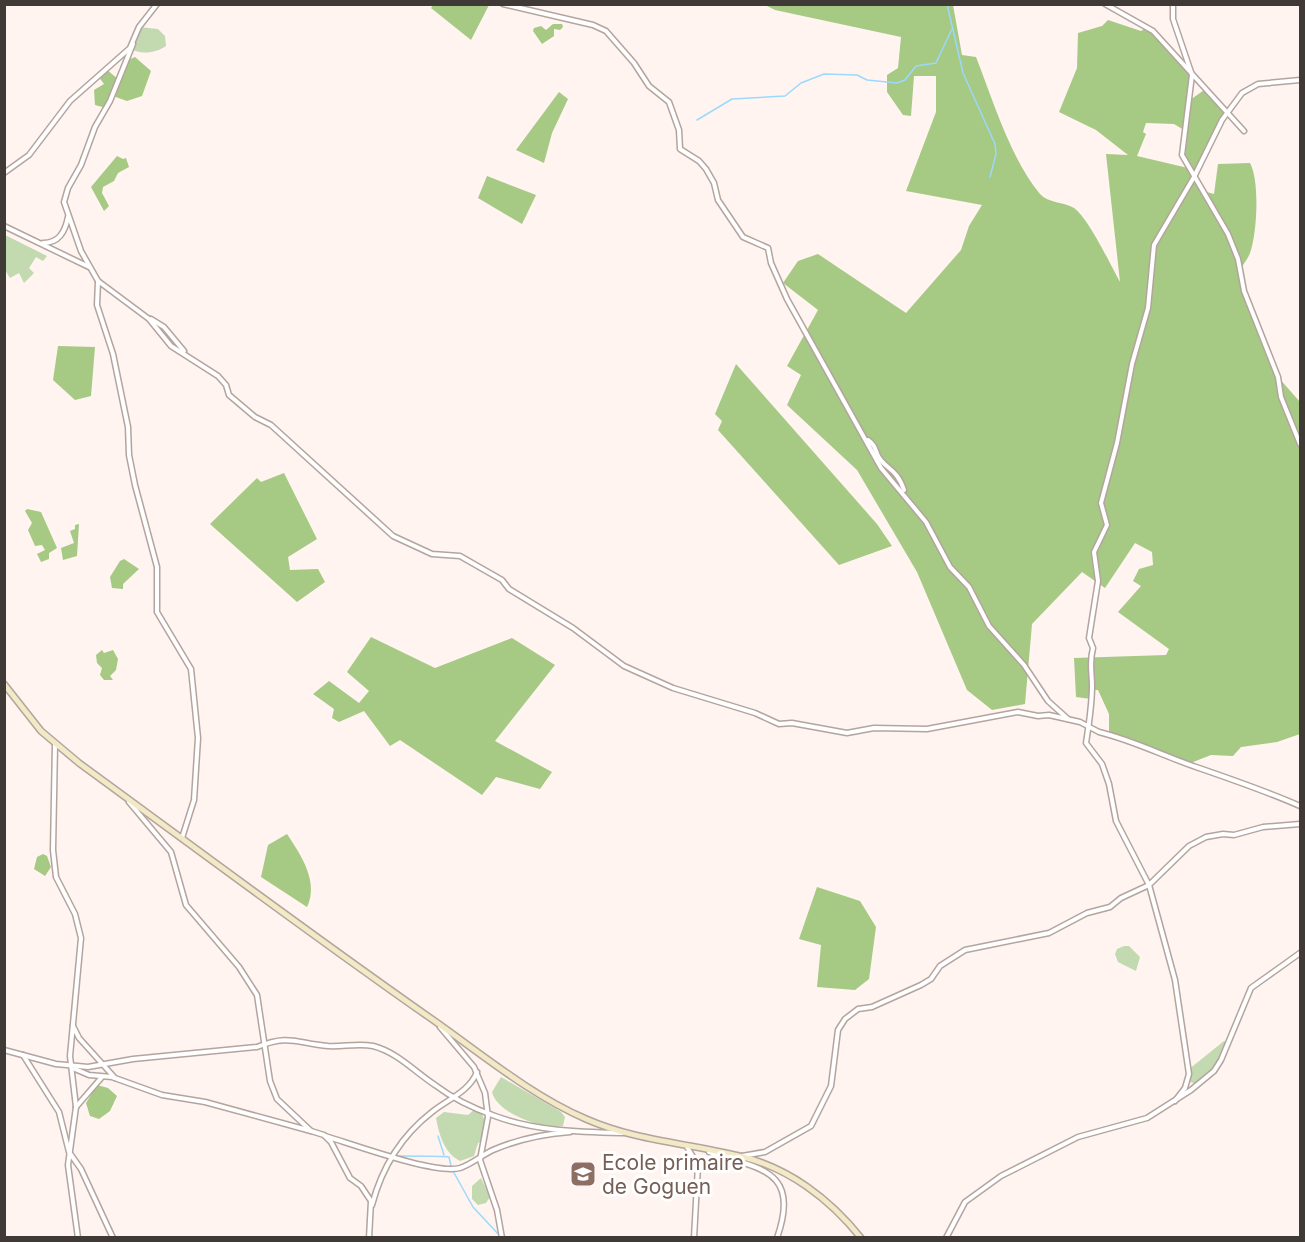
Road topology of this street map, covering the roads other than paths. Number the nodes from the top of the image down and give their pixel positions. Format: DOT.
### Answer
graph roads {
  1 [pos="156,4"];
  2 [pos="503,4"];
  3 [pos="1105,4"];
  4 [pos="1173,4"];
  5 [pos="133,44"];
  6 [pos="1191,70"];
  7 [pos="1300,80"];
  8 [pos="1228,111"];
  9 [pos="1244,131"];
  10 [pos="4,173"];
  11 [pos="1194,177"];
  12 [pos="68,217"];
  13 [pos="4,226"];
  14 [pos="41,243"];
  15 [pos="90,267"];
  16 [pos="98,281"];
  17 [pos="865,437"];
  18 [pos="1300,444"];
  19 [pos="906,494"];
  20 [pos="4,684"];
  21 [pos="1069,720"];
  22 [pos="1089,725"];
  23 [pos="55,744"];
  24 [pos="126,798"];
  25 [pos="1300,806"];
  26 [pos="1300,824"];
  27 [pos="182,838"];
  28 [pos="1149,885"];
  29 [pos="1300,952"];
  30 [pos="433,1019"];
  31 [pos="72,1024"];
  32 [pos="264,1044"];
  33 [pos="6,1051"];
  34 [pos="22,1055"];
  35 [pos="102,1064"];
  36 [pos="71,1067"];
  37 [pos="477,1072"];
  38 [pos="103,1077"];
  39 [pos="116,1078"];
  40 [pos="453,1097"];
  41 [pos="1175,1101"];
  42 [pos="76,1107"];
  43 [pos="488,1113"];
  44 [pos="311,1131"];
  45 [pos="578,1131"];
  46 [pos="622,1133"];
  47 [pos="324,1135"];
  48 [pos="687,1147"];
  49 [pos="704,1150"];
  50 [pos="69,1152"];
  51 [pos="740,1156"];
  52 [pos="481,1157"];
  53 [pos="391,1158"];
  54 [pos="760,1162"];
  55 [pos="768,1172"];
  56 [pos="371,1209"];
  57 [pos="78,1238"];
  58 [pos="113,1238"];
  59 [pos="369,1238"];
  60 [pos="502,1238"];
  61 [pos="694,1238"];
  62 [pos="777,1238"];
  63 [pos="861,1238"];
  64 [pos="946,1238"];
  1 -- 5 [label="street"];
  2 -- 17 [label="street"];
  3 -- 6 [label="street"];
  4 -- 6 [label="street"];
  5 -- 10 [label="street"];
  5 -- 12 [label="street"];
  6 -- 8 [label="street"];
  6 -- 11 [label="street"];
  7 -- 8 [label="street"];
  8 -- 9 [label="street"];
  8 -- 11 [label="street"];
  11 -- 18 [label="street"];
  11 -- 22 [label="street"];
  12 -- 14 [label="street"];
  12 -- 15 [label="street"];
  13 -- 14 [label="street"];
  14 -- 15 [label="street"];
  15 -- 16 [label="street"];
  16 -- 21 [label="street"];
  16 -- 27 [label="street"];
  17 -- 19 [label="street"];
  17 -- 19 [label="street"];
  19 -- 21 [label="street"];
  20 -- 23 [label="street"];
  21 -- 22 [label="street"];
  22 -- 25 [label="street"];
  22 -- 28 [label="street"];
  23 -- 24 [label="street"];
  23 -- 31 [label="street"];
  24 -- 27 [label="street"];
  24 -- 32 [label="street"];
  26 -- 28 [label="street"];
  27 -- 30 [label="street"];
  28 -- 41 [label="street"];
  28 -- 51 [label="street"];
  29 -- 41 [label="street"];
  30 -- 37 [label="street"];
  30 -- 46 [label="street"];
  31 -- 35 [label="street"];
  31 -- 36 [label="street"];
  32 -- 35 [label="street"];
  32 -- 40 [label="street"];
  32 -- 44 [label="street"];
  33 -- 34 [label="street"];
  34 -- 36 [label="street"];
  34 -- 50 [label="street"];
  35 -- 36 [label="street"];
  35 -- 39 [label="street"];
  36 -- 38 [label="street"];
  36 -- 42 [label="street"];
  37 -- 40 [label="street"];
  37 -- 43 [label="street"];
  38 -- 39 [label="street"];
  38 -- 42 [label="street"];
  39 -- 44 [label="street"];
  40 -- 43 [label="street"];
  40 -- 53 [label="street"];
  41 -- 64 [label="street"];
  42 -- 50 [label="street"];
  43 -- 45 [label="street"];
  43 -- 52 [label="street"];
  44 -- 47 [label="street"];
  45 -- 46 [label="street"];
  45 -- 52 [label="street"];
  46 -- 48 [label="street"];
  47 -- 53 [label="street"];
  47 -- 56 [label="street"];
  48 -- 49 [label="street"];
  48 -- 61 [label="street"];
  49 -- 51 [label="street"];
  49 -- 55 [label="street"];
  50 -- 57 [label="street"];
  50 -- 58 [label="street"];
  51 -- 54 [label="street"];
  52 -- 53 [label="street"];
  52 -- 60 [label="street"];
  53 -- 56 [label="street"];
  54 -- 55 [label="street"];
  54 -- 63 [label="street"];
  55 -- 62 [label="street"];
  56 -- 59 [label="street"];
}
